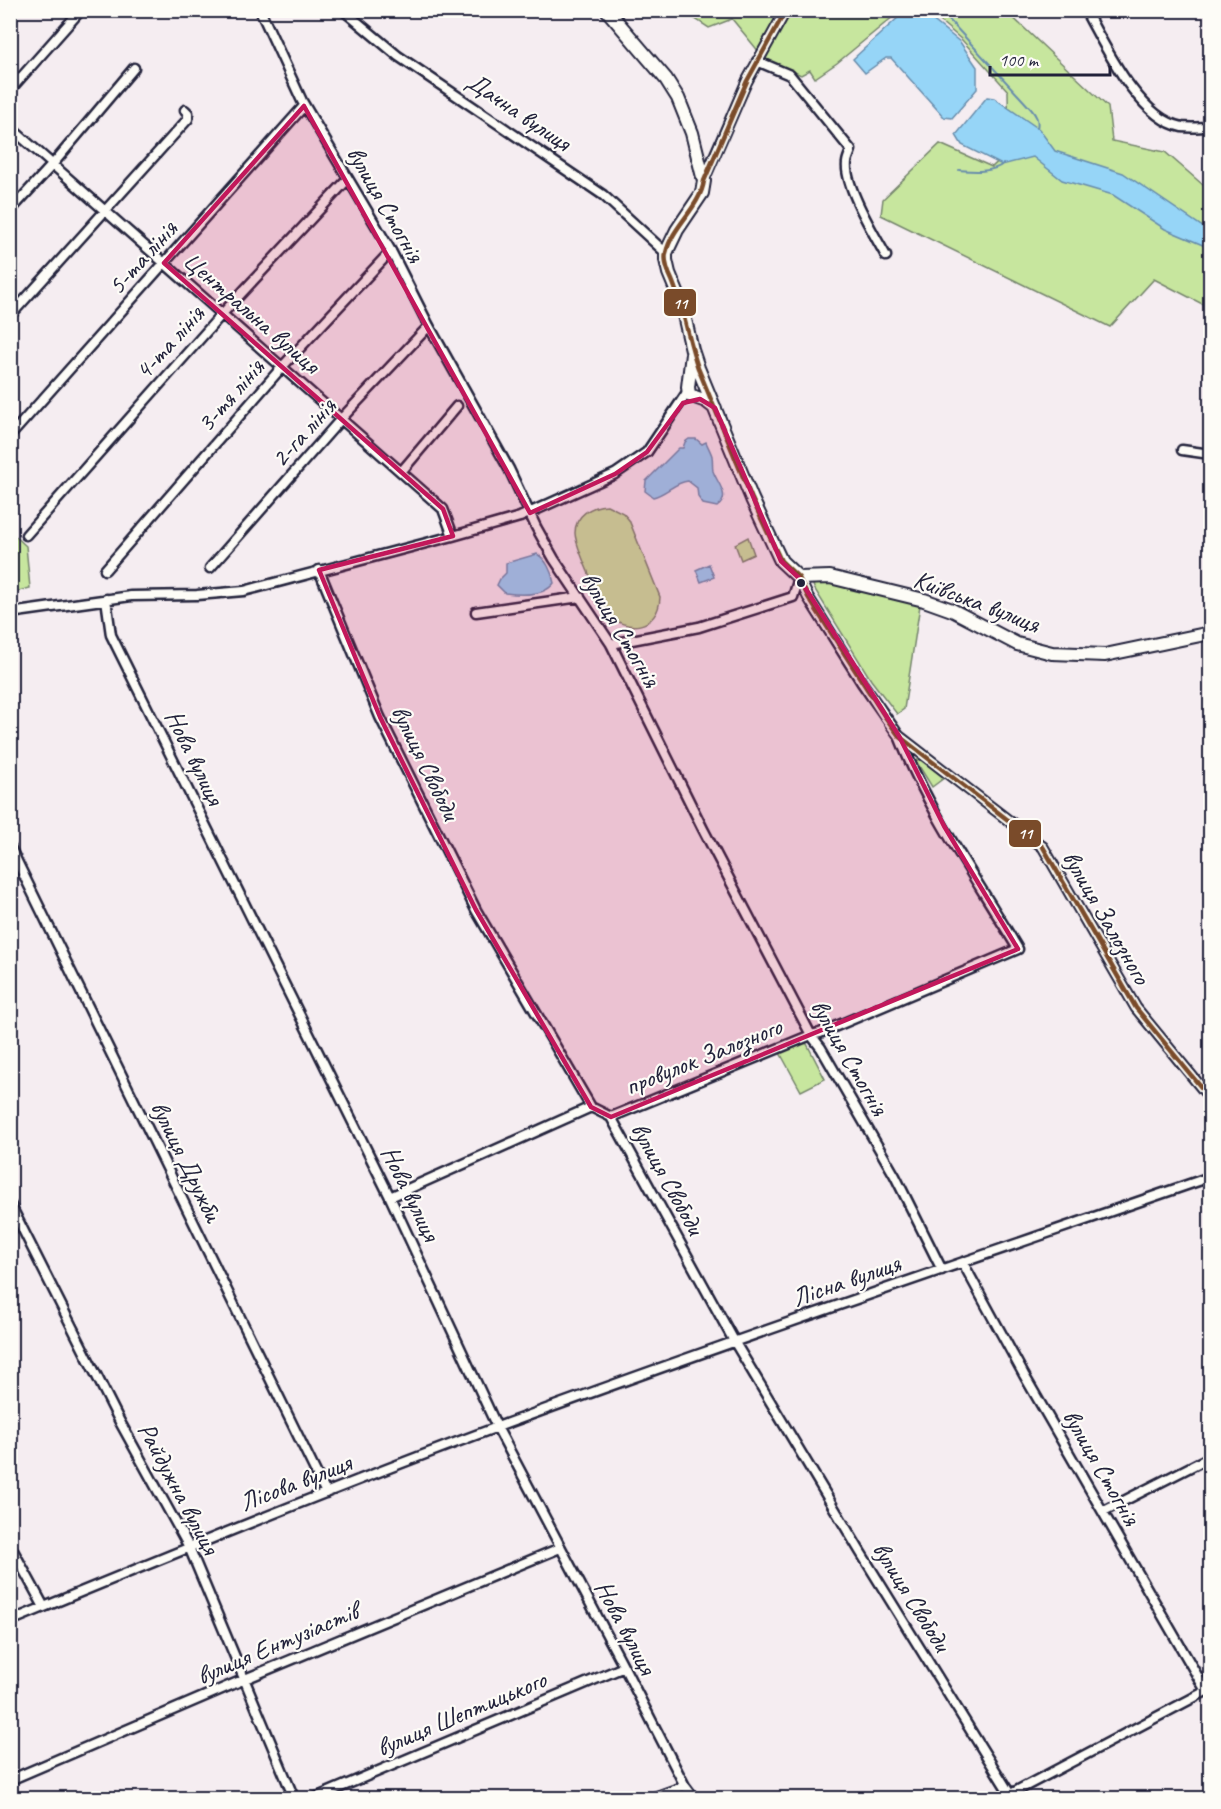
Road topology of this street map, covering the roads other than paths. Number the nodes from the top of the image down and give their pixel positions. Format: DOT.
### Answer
graph roads {
  1 [pos="81,10"];
  2 [pos="260,10"];
  3 [pos="343,10"];
  4 [pos="607,10"];
  5 [pos="786,10"];
  6 [pos="1085,10"];
  7 [pos="757,61"];
  8 [pos="134,68"];
  9 [pos="10,90"];
  10 [pos="304,106"];
  11 [pos="185,110"];
  12 [pos="10,127"];
  13 [pos="1210,127"];
  14 [pos="53,164"];
  15 [pos="348,179"];
  16 [pos="704,180"];
  17 [pos="10,210"];
  18 [pos="106,212"];
  19 [pos="391,251"];
  20 [pos="666,252"];
  21 [pos="886,256"];
  22 [pos="164,263"];
  23 [pos="222,314"];
  24 [pos="10,316"];
  25 [pos="429,326"];
  26 [pos="282,367"];
  27 [pos="698,391"];
  28 [pos="457,406"];
  29 [pos="679,407"];
  30 [pos="341,419"];
  31 [pos="10,436"];
  32 [pos="1182,450"];
  33 [pos="1210,454"];
  34 [pos="401,472"];
  35 [pos="530,513"];
  36 [pos="26,535"];
  37 [pos="453,536"];
  38 [pos="210,568"];
  39 [pos="105,570"];
  40 [pos="319,570"];
  41 [pos="799,578"];
  42 [pos="580,597"];
  43 [pos="105,599"];
  44 [pos="476,612"];
  45 [pos="10,613"];
  46 [pos="1210,633"];
  47 [pos="611,644"];
  48 [pos="899,736"];
  49 [pos="10,847"];
  50 [pos="811,1035"];
  51 [pos="1210,1097"];
  52 [pos="591,1107"];
  53 [pos="611,1117"];
  54 [pos="1210,1177"];
  55 [pos="390,1197"];
  56 [pos="10,1204"];
  57 [pos="963,1263"];
  58 [pos="942,1270"];
  59 [pos="734,1341"];
  60 [pos="497,1427"];
  61 [pos="1210,1457"];
  62 [pos="326,1493"];
  63 [pos="1104,1511"];
  64 [pos="10,1545"];
  65 [pos="189,1547"];
  66 [pos="560,1548"];
  67 [pos="44,1607"];
  68 [pos="10,1621"];
  69 [pos="624,1667"];
  70 [pos="245,1679"];
  71 [pos="1208,1690"];
  72 [pos="10,1780"];
  73 [pos="685,1786"];
  74 [pos="1006,1796"];
  75 [pos="294,1798"];
  76 [pos="315,1798"];
  77 [pos="652,1798"];
  78 [pos="694,1798"];
  1 -- 9 [label="street"];
  2 -- 10 [label="street, вулиця Стогнія"];
  3 -- 20 [label="street, Дачна вулиця"];
  4 -- 16 [label="street"];
  5 -- 7 [label="street"];
  6 -- 13 [label="street"];
  7 -- 16 [label="street"];
  7 -- 21 [label="street"];
  8 -- 14 [label="street"];
  10 -- 15 [label="street, вулиця Стогнія"];
  10 -- 22 [label="street, 5-та лінія"];
  11 -- 18 [label="street"];
  12 -- 14 [label="street, Центральна вулиця"];
  14 -- 17 [label="street"];
  14 -- 18 [label="street, Центральна вулиця"];
  15 -- 19 [label="street, вулиця Стогнія"];
  15 -- 23 [label="street, 4-та лінія"];
  16 -- 20 [label="street"];
  18 -- 22 [label="street, Центральна вулиця"];
  18 -- 24 [label="street"];
  19 -- 25 [label="street, вулиця Стогнія"];
  19 -- 26 [label="street, 3-тя лінія"];
  20 -- 27 [label="street"];
  22 -- 23 [label="street, Центральна вулиця"];
  22 -- 31 [label="street, 5-та лінія"];
  23 -- 26 [label="street, Центральна вулиця"];
  23 -- 36 [label="street, 4-та лінія"];
  25 -- 30 [label="street, 2-га лінія"];
  25 -- 35 [label="street, вулиця Стогнія"];
  26 -- 30 [label="street, Центральна вулиця"];
  26 -- 39 [label="street, 3-тя лінія"];
  27 -- 29 [label="street"];
  27 -- 29 [label="street"];
  27 -- 41 [label="street"];
  28 -- 34 [label="street"];
  29 -- 35 [label="street"];
  30 -- 34 [label="street, Центральна вулиця"];
  30 -- 38 [label="street, 2-га лінія"];
  32 -- 33 [label="street"];
  34 -- 37 [label="street, Центральна вулиця"];
  35 -- 37 [label="street"];
  35 -- 42 [label="street, вулиця Стогнія"];
  37 -- 40 [label="street"];
  40 -- 43 [label="street"];
  40 -- 52 [label="street, вулиця Свободи"];
  41 -- 46 [label="street, Київська вулиця"];
  41 -- 47 [label="street"];
  41 -- 48 [label="street, вулиця Залозного"];
  42 -- 44 [label="street"];
  42 -- 47 [label="street, вулиця Стогнія"];
  43 -- 45 [label="street"];
  43 -- 55 [label="street, Нова вулиця"];
  47 -- 50 [label="street, вулиця Стогнія"];
  48 -- 50 [label="street, провулок Залозного"];
  48 -- 51 [label="street, вулиця Залозного"];
  49 -- 62 [label="street, вулиця Дружби"];
  50 -- 53 [label="street, провулок Залозного"];
  50 -- 58 [label="street, вулиця Стогнія"];
  52 -- 53 [label="street, вулиця Свободи"];
  52 -- 55 [label="street"];
  53 -- 59 [label="street, вулиця Свободи"];
  54 -- 57 [label="street, Лісна вулиця"];
  55 -- 60 [label="street, Нова вулиця"];
  56 -- 65 [label="street, Райдужна вулиця"];
  57 -- 58 [label="street, Лісна вулиця"];
  57 -- 63 [label="street, вулиця Стогнія"];
  58 -- 59 [label="street, Лісна вулиця"];
  59 -- 60 [label="street, Лісна вулиця"];
  59 -- 74 [label="street, вулиця Свободи"];
  60 -- 62 [label="street, Лісова вулиця"];
  60 -- 66 [label="street, Нова вулиця"];
  61 -- 63 [label="street"];
  62 -- 65 [label="street, Лісова вулиця"];
  63 -- 71 [label="street, вулиця Стогнія"];
  64 -- 67 [label="street"];
  65 -- 67 [label="street, Лісова вулиця"];
  65 -- 70 [label="street, Райдужна вулиця"];
  66 -- 69 [label="street, Нова вулиця"];
  66 -- 70 [label="street, вулиця Ентузіастів"];
  67 -- 68 [label="street, Лісова вулиця"];
  69 -- 73 [label="street, Нова вулиця"];
  69 -- 76 [label="street, вулиця Шептицького"];
  70 -- 72 [label="street, вулиця Ентузіастів"];
  70 -- 75 [label="street, Райдужна вулиця"];
  71 -- 74 [label="street"];
  73 -- 77 [label="street"];
  73 -- 78 [label="street, Нова вулиця"];
}
